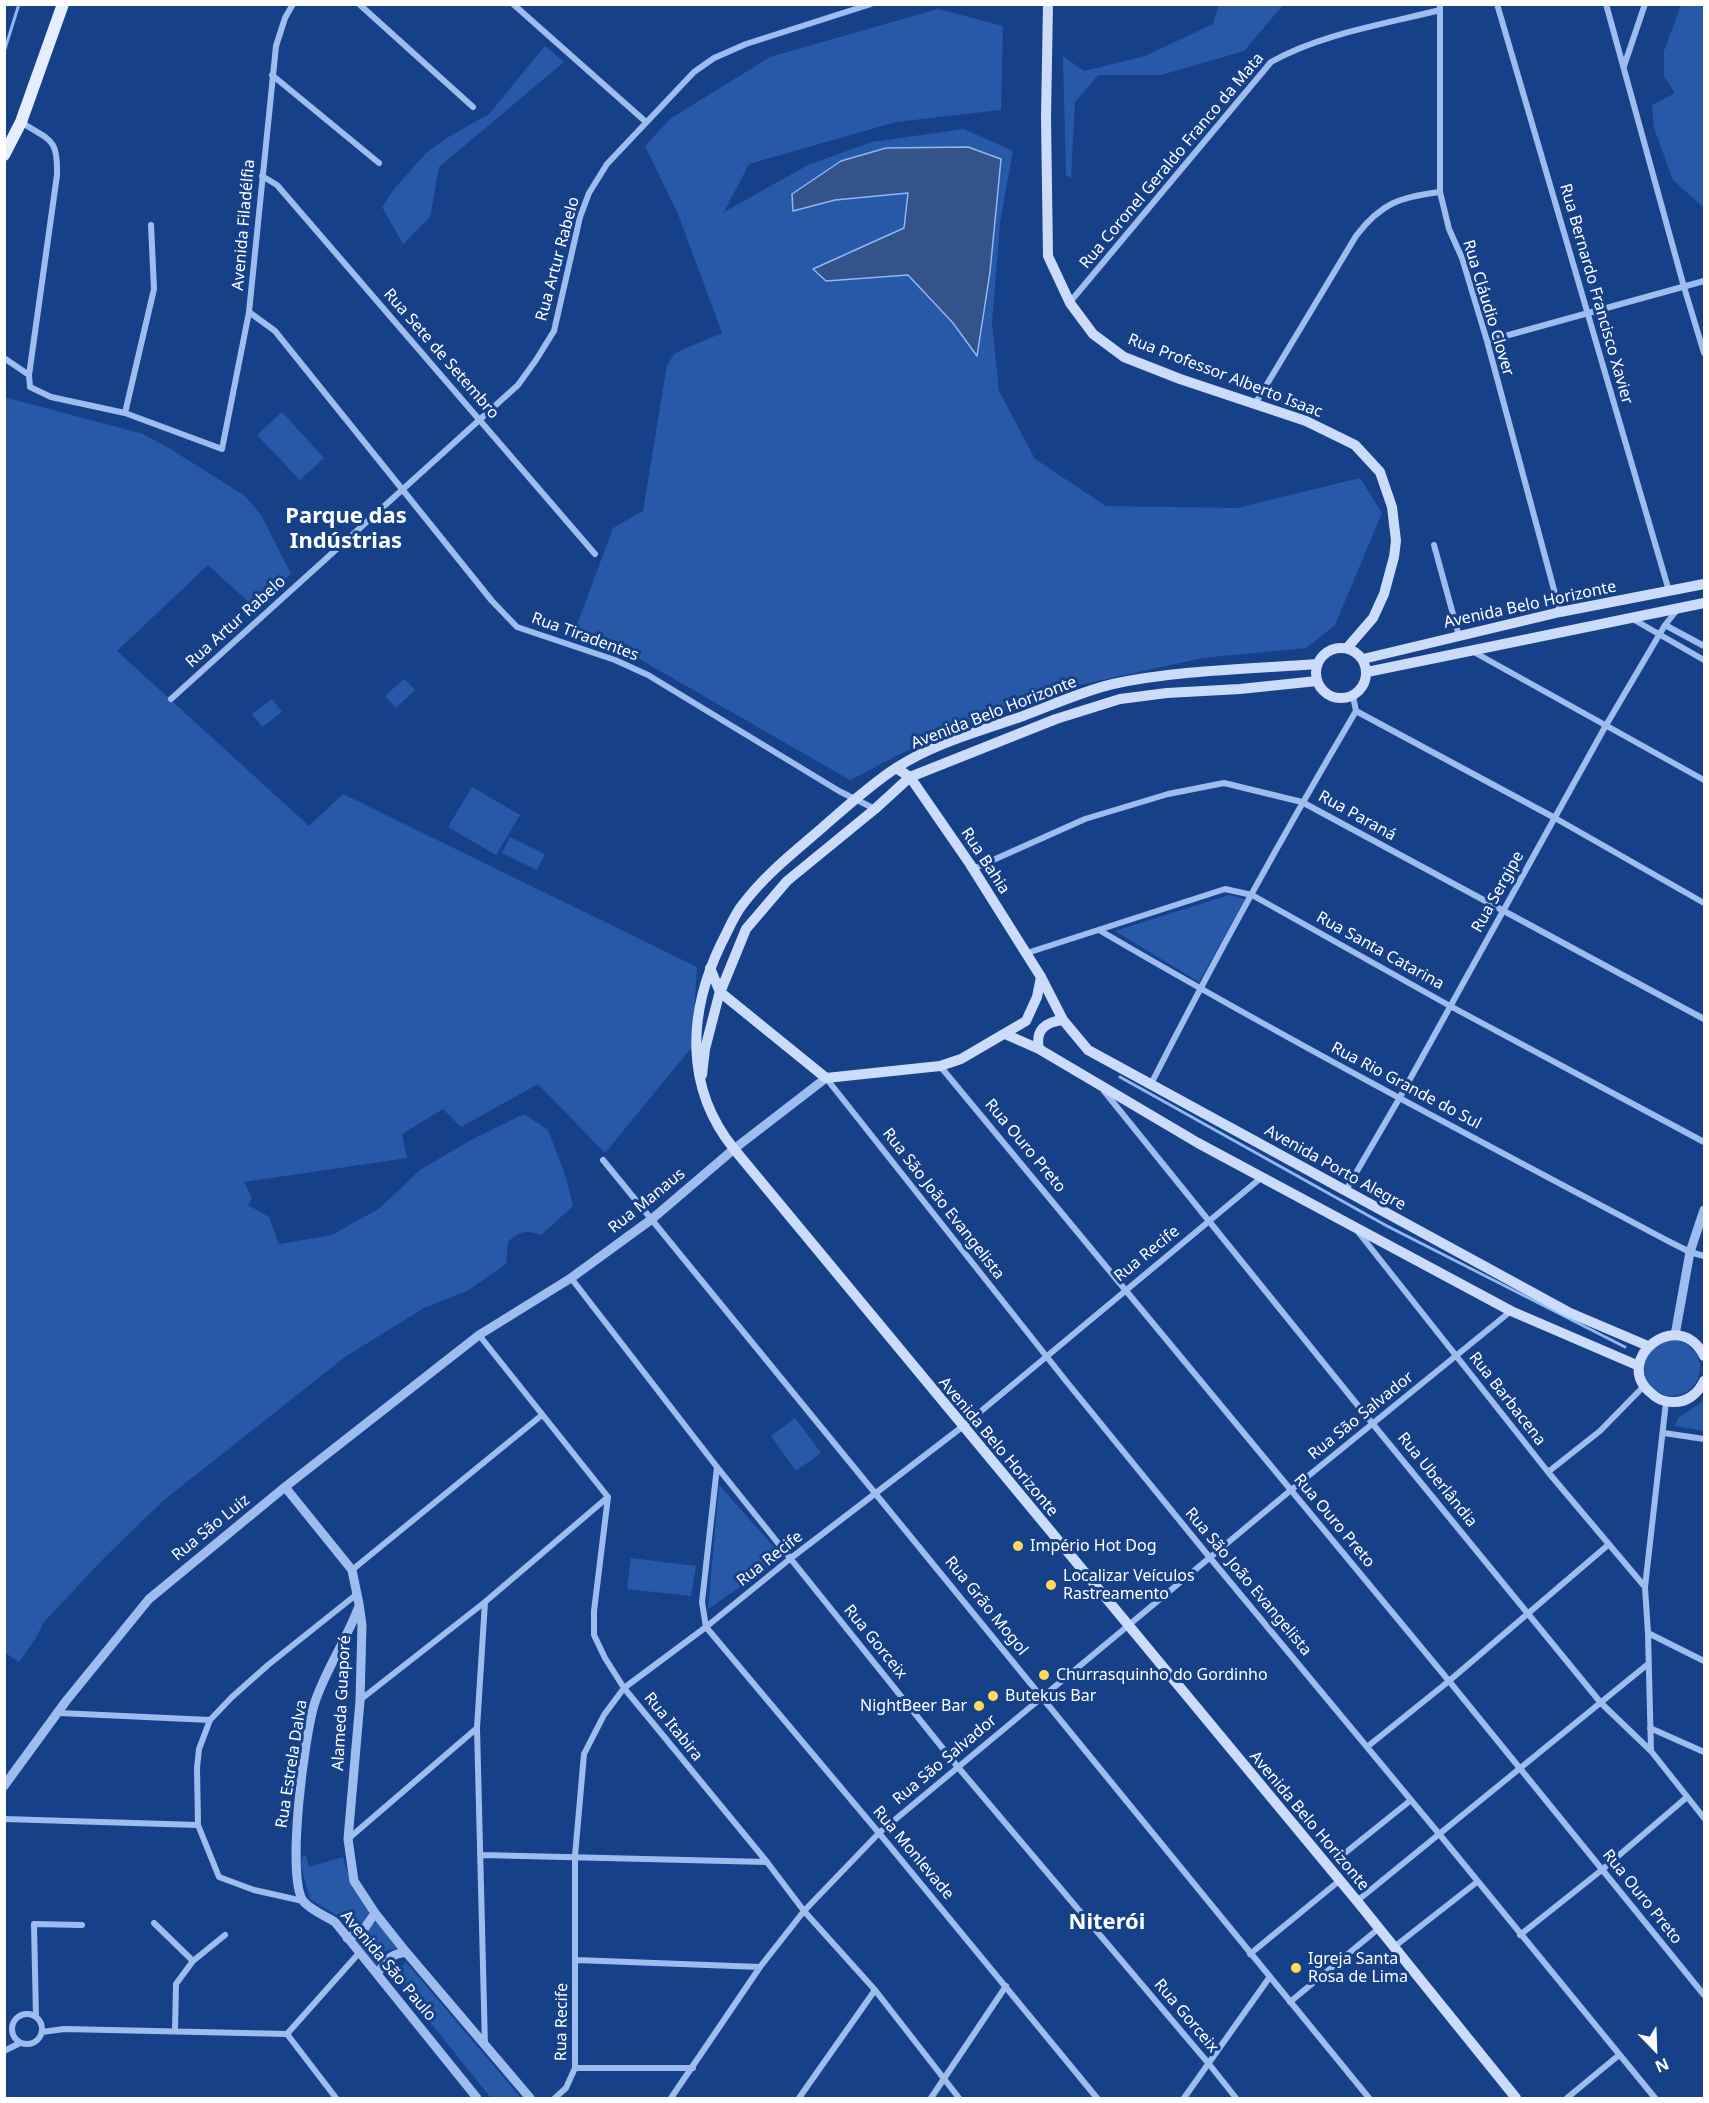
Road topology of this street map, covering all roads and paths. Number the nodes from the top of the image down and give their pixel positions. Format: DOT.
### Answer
graph roads {
  1 [pos="63,4"];
  2 [pos="293,4"];
  3 [pos="359,4"];
  4 [pos="513,4"];
  5 [pos="871,4"];
  6 [pos="1048,4"];
  7 [pos="1497,4"];
  8 [pos="1606,4"];
  9 [pos="1645,4"];
  10 [pos="1440,7"];
  11 [pos="1623,67"];
  12 [pos="272,75"];
  13 [pos="473,107"];
  14 [pos="21,122"];
  15 [pos="646,122"];
  16 [pos="4,155"];
  17 [pos="379,163"];
  18 [pos="262,176"];
  19 [pos="1440,192"];
  20 [pos="151,225"];
  21 [pos="1704,281"];
  22 [pos="1684,287"];
  23 [pos="1070,303"];
  24 [pos="249,312"];
  25 [pos="1587,313"];
  26 [pos="1486,341"];
  27 [pos="1704,353"];
  28 [pos="4,358"];
  29 [pos="28,375"];
  30 [pos="1255,404"];
  31 [pos="125,413"];
  32 [pos="479,420"];
  33 [pos="401,490"];
  34 [pos="1434,545"];
  35 [pos="595,554"];
  36 [pos="1704,584"];
  37 [pos="1669,591"];
  38 [pos="1704,603"];
  39 [pos="1677,609"];
  40 [pos="1560,612"];
  41 [pos="1631,617"];
  42 [pos="1665,624"];
  43 [pos="1659,635"];
  44 [pos="1459,636"];
  45 [pos="1704,646"];
  46 [pos="1347,648"];
  47 [pos="1472,651"];
  48 [pos="1363,659"];
  49 [pos="1704,660"];
  50 [pos="1317,664"];
  51 [pos="1367,672"];
  52 [pos="1317,681"];
  53 [pos="1353,696"];
  54 [pos="171,699"];
  55 [pos="1356,711"];
  56 [pos="1605,727"];
  57 [pos="896,768"];
  58 [pos="910,777"];
  59 [pos="1704,780"];
  60 [pos="856,798"];
  61 [pos="1302,802"];
  62 [pos="876,809"];
  63 [pos="1555,818"];
  64 [pos="973,869"];
  65 [pos="1252,895"];
  66 [pos="1704,903"];
  67 [pos="1503,911"];
  68 [pos="1099,930"];
  69 [pos="1027,953"];
  70 [pos="710,968"];
  71 [pos="1041,977"];
  72 [pos="1200,988"];
  73 [pos="720,992"];
  74 [pos="1450,1006"];
  75 [pos="1704,1019"];
  76 [pos="1064,1020"];
  77 [pos="1005,1034"];
  78 [pos="1039,1049"];
  79 [pos="940,1066"];
  80 [pos="826,1078"];
  81 [pos="702,1084"];
  82 [pos="1151,1084"];
  83 [pos="1101,1086"];
  84 [pos="1399,1099"];
  85 [pos="1704,1142"];
  86 [pos="734,1149"];
  87 [pos="603,1160"];
  88 [pos="1262,1177"];
  89 [pos="1346,1190"];
  90 [pos="1704,1210"];
  91 [pos="652,1220"];
  92 [pos="1208,1221"];
  93 [pos="1352,1224"];
  94 [pos="1690,1252"];
  95 [pos="1704,1256"];
  96 [pos="572,1278"];
  97 [pos="1125,1289"];
  98 [pos="1511,1311"];
  99 [pos="479,1335"];
  100 [pos="1675,1335"];
  101 [pos="1648,1346"];
  102 [pos="1046,1355"];
  103 [pos="1456,1355"];
  104 [pos="1704,1356"];
  105 [pos="1639,1366"];
  106 [pos="1704,1381"];
  107 [pos="1644,1386"];
  108 [pos="1701,1393"];
  109 [pos="1666,1402"];
  110 [pos="542,1415"];
  111 [pos="1372,1424"];
  112 [pos="962,1427"];
  113 [pos="1664,1433"];
  114 [pos="1704,1439"];
  115 [pos="717,1467"];
  116 [pos="1548,1472"];
  117 [pos="285,1487"];
  118 [pos="1291,1490"];
  119 [pos="877,1494"];
  120 [pos="608,1497"];
  121 [pos="1608,1545"];
  122 [pos="791,1558"];
  123 [pos="1210,1559"];
  124 [pos="351,1570"];
  125 [pos="1645,1587"];
  126 [pos="358,1599"];
  127 [pos="485,1602"];
  128 [pos="1528,1613"];
  129 [pos="706,1627"];
  130 [pos="1128,1627"];
  131 [pos="1648,1633"];
  132 [pos="1704,1661"];
  133 [pos="1648,1664"];
  134 [pos="1449,1681"];
  135 [pos="624,1688"];
  136 [pos="1042,1697"];
  137 [pos="360,1701"];
  138 [pos="1601,1703"];
  139 [pos="58,1713"];
  140 [pos="210,1720"];
  141 [pos="477,1728"];
  142 [pos="1650,1728"];
  143 [pos="1367,1747"];
  144 [pos="1651,1751"];
  145 [pos="1704,1752"];
  146 [pos="957,1766"];
  147 [pos="1521,1768"];
  148 [pos="4,1786"];
  149 [pos="1687,1797"];
  150 [pos="1411,1800"];
  151 [pos="1704,1818"];
  152 [pos="4,1819"];
  153 [pos="198,1825"];
  154 [pos="879,1833"];
  155 [pos="1440,1835"];
  156 [pos="348,1839"];
  157 [pos="1345,1853"];
  158 [pos="482,1855"];
  159 [pos="575,1856"];
  160 [pos="767,1862"];
  161 [pos="1603,1869"];
  162 [pos="1339,1881"];
  163 [pos="1478,1882"];
  164 [pos="303,1901"];
  165 [pos="1357,1901"];
  166 [pos="804,1911"];
  167 [pos="375,1913"];
  168 [pos="154,1923"];
  169 [pos="82,1925"];
  170 [pos="1378,1929"];
  171 [pos="225,1935"];
  172 [pos="1520,1935"];
  173 [pos="347,1938"];
  174 [pos="1393,1948"];
  175 [pos="406,1952"];
  176 [pos="359,1953"];
  177 [pos="1250,1954"];
  178 [pos="576,1960"];
  179 [pos="193,1961"];
  180 [pos="760,1967"];
  181 [pos="377,1973"];
  182 [pos="1269,1978"];
  183 [pos="1006,1986"];
  184 [pos="875,1990"];
  185 [pos="1704,1995"];
  186 [pos="1290,2002"];
  187 [pos="36,2017"];
  188 [pos="175,2031"];
  189 [pos="42,2032"];
  190 [pos="287,2034"];
  191 [pos="20,2043"];
  192 [pos="485,2046"];
  193 [pos="4,2051"];
  194 [pos="1619,2055"];
  195 [pos="1209,2064"];
  196 [pos="575,2068"];
  197 [pos="693,2068"];
  198 [pos="944,2079"];
  199 [pos="336,2098"];
  200 [pos="477,2098"];
  201 [pos="530,2098"];
  202 [pos="555,2098"];
  203 [pos="671,2098"];
  204 [pos="799,2098"];
  205 [pos="931,2098"];
  206 [pos="959,2098"];
  207 [pos="1097,2098"];
  208 [pos="1184,2098"];
  209 [pos="1236,2098"];
  210 [pos="1369,2098"];
  211 [pos="1516,2098"];
  212 [pos="1567,2098"];
  213 [pos="1655,2098"];
  1 -- 14 [label="main road"];
  2 -- 12 [label="street, Avenida Filadélfia"];
  3 -- 13 [label="street"];
  4 -- 15 [label="street"];
  5 -- 15 [label="street, Rua Artur Rabelo"];
  6 -- 23 [label="main road, Rua Professor Alberto Isaac"];
  7 -- 25 [label="street, Rua Bernardo Francisco Xavier"];
  8 -- 11 [label="street"];
  9 -- 11 [label="street"];
  10 -- 19 [label="street, Rua Cláudio Clover"];
  10 -- 23 [label="street, Rua Coronel Geraldo Franco da Mata"];
  11 -- 22 [label="street"];
  12 -- 17 [label="street"];
  12 -- 18 [label="street, Avenida Filadélfia"];
  14 -- 16 [label="main road"];
  14 -- 29 [label="street"];
  15 -- 32 [label="street, Rua Artur Rabelo"];
  18 -- 24 [label="street, Avenida Filadélfia"];
  18 -- 32 [label="street, Rua Sete de Setembro"];
  19 -- 26 [label="street, Rua Cláudio Clover"];
  19 -- 30 [label="street"];
  20 -- 31 [label="street"];
  21 -- 22 [label="street"];
  22 -- 25 [label="street"];
  22 -- 27 [label="street"];
  23 -- 30 [label="main road, Rua Professor Alberto Isaac"];
  24 -- 31 [label="street, Avenida Filadélfia"];
  24 -- 33 [label="street, Rua Tiradentes"];
  25 -- 26 [label="street"];
  25 -- 37 [label="street, Rua Bernardo Francisco Xavier"];
  26 -- 40 [label="street, Rua Cláudio Clover"];
  28 -- 29 [label="street"];
  29 -- 31 [label="street"];
  30 -- 46 [label="main road, Rua Professor Alberto Isaac"];
  32 -- 33 [label="street, Rua Artur Rabelo"];
  32 -- 35 [label="street, Rua Sete de Setembro"];
  33 -- 54 [label="street, Rua Artur Rabelo"];
  33 -- 60 [label="street, Rua Tiradentes"];
  34 -- 44 [label="street"];
  36 -- 37 [label="main road, Avenida Belo Horizonte"];
  37 -- 40 [label="main road, Avenida Belo Horizonte"];
  38 -- 39 [label="main road, Avenida Belo Horizonte"];
  39 -- 41 [label="main road, Avenida Belo Horizonte"];
  39 -- 42 [label="street, Rua Sergipe"];
  40 -- 44 [label="main road, Avenida Belo Horizonte"];
  41 -- 43 [label="street"];
  41 -- 47 [label="main road, Avenida Belo Horizonte"];
  42 -- 43 [label="street, Rua Sergipe"];
  42 -- 45 [label="street"];
  43 -- 49 [label="street"];
  43 -- 56 [label="street, Rua Sergipe"];
  44 -- 48 [label="main road, Avenida Belo Horizonte"];
  46 -- 48 [label="main road"];
  46 -- 50 [label="main road"];
  47 -- 51 [label="main road, Avenida Belo Horizonte"];
  47 -- 56 [label="street"];
  48 -- 51 [label="main road"];
  50 -- 52 [label="main road"];
  50 -- 57 [label="main road, Avenida Belo Horizonte"];
  51 -- 53 [label="main road"];
  52 -- 53 [label="main road"];
  52 -- 58 [label="main road, Avenida Belo Horizonte"];
  53 -- 55 [label="street"];
  55 -- 61 [label="street"];
  55 -- 63 [label="street"];
  56 -- 59 [label="street"];
  56 -- 63 [label="street, Rua Sergipe"];
  57 -- 58 [label="main road, Rua Bahia"];
  57 -- 60 [label="main road, Avenida Belo Horizonte"];
  58 -- 62 [label="main road, Avenida Belo Horizonte"];
  58 -- 64 [label="main road, Rua Bahia"];
  60 -- 62 [label="street, Rua Tiradentes"];
  60 -- 70 [label="main road, Avenida Belo Horizonte"];
  61 -- 64 [label="street, Rua Paraná"];
  61 -- 65 [label="street"];
  61 -- 67 [label="street, Rua Paraná"];
  62 -- 73 [label="main road, Avenida Belo Horizonte"];
  63 -- 66 [label="street"];
  63 -- 67 [label="street, Rua Sergipe"];
  64 -- 69 [label="main road, Rua Bahia"];
  65 -- 68 [label="street, Rua Santa Catarina"];
  65 -- 72 [label="street"];
  65 -- 74 [label="street, Rua Santa Catarina"];
  67 -- 74 [label="street, Rua Sergipe"];
  67 -- 75 [label="street, Rua Paraná"];
  68 -- 69 [label="street, Rua Santa Catarina"];
  68 -- 72 [label="street, Rua Rio Grande do Sul"];
  69 -- 71 [label="main road, Rua Bahia"];
  70 -- 73 [label="main road"];
  70 -- 81 [label="main road, Avenida Belo Horizonte"];
  71 -- 76 [label="main road, Avenida Porto Alegre"];
  71 -- 77 [label="main road"];
  72 -- 82 [label="street"];
  72 -- 84 [label="street, Rua Rio Grande do Sul"];
  73 -- 80 [label="main road"];
  73 -- 81 [label="main road, Avenida Belo Horizonte"];
  74 -- 84 [label="street, Rua Sergipe"];
  74 -- 85 [label="street, Rua Santa Catarina"];
  76 -- 78 [label="main road"];
  76 -- 82 [label="main road, Avenida Porto Alegre"];
  77 -- 78 [label="main road"];
  77 -- 79 [label="main road"];
  78 -- 83 [label="main road"];
  79 -- 80 [label="main road"];
  79 -- 97 [label="street, Rua Ouro Preto"];
  80 -- 86 [label="street, Rua Manaus"];
  80 -- 102 [label="street, Rua São João Evangelista"];
  81 -- 86 [label="main road, Avenida Belo Horizonte"];
  82 -- 89 [label="main road, Avenida Porto Alegre"];
  83 -- 88 [label="main road"];
  83 -- 92 [label="street, Rua Uberlândia"];
  84 -- 89 [label="street, Rua Sergipe"];
  84 -- 94 [label="street, Rua Rio Grande do Sul"];
  86 -- 91 [label="street, Rua Manaus"];
  86 -- 112 [label="main road, Avenida Belo Horizonte"];
  87 -- 91 [label="street, Rua Grão Mogol"];
  88 -- 92 [label="street, Rua Recife"];
  88 -- 93 [label="main road"];
  89 -- 101 [label="main road, Avenida Porto Alegre"];
  90 -- 94 [label="street"];
  91 -- 96 [label="street, Rua Manaus"];
  91 -- 119 [label="street, Rua Grão Mogol"];
  92 -- 97 [label="street, Rua Recife"];
  92 -- 111 [label="street, Rua Uberlândia"];
  93 -- 98 [label="main road"];
  93 -- 103 [label="street, Rua Barbacena"];
  94 -- 95 [label="street, Rua Rio Grande do Sul"];
  94 -- 100 [label="street"];
  96 -- 99 [label="street, Rua Manaus"];
  96 -- 115 [label="street, Rua Gorceix"];
  97 -- 102 [label="street, Rua Recife"];
  97 -- 118 [label="street, Rua Ouro Preto"];
  98 -- 103 [label="street, Rua São Salvador"];
  98 -- 105 [label="main road"];
  99 -- 110 [label="street"];
  99 -- 117 [label="street, Rua São Luiz"];
  100 -- 101 [label="main road"];
  100 -- 104 [label="main road"];
  101 -- 105 [label="main road"];
  102 -- 112 [label="street, Rua Recife"];
  102 -- 123 [label="street, Rua São João Evangelista"];
  103 -- 111 [label="street, Rua São Salvador"];
  103 -- 116 [label="street, Rua Barbacena"];
  105 -- 107 [label="main road"];
  106 -- 108 [label="main road"];
  107 -- 109 [label="main road"];
  107 -- 116 [label="street"];
  108 -- 109 [label="main road"];
  109 -- 113 [label="street"];
  110 -- 120 [label="street"];
  110 -- 124 [label="street"];
  111 -- 118 [label="street, Rua São Salvador"];
  111 -- 128 [label="street, Rua Uberlândia"];
  112 -- 119 [label="street, Rua Recife"];
  112 -- 130 [label="main road, Avenida Belo Horizonte"];
  113 -- 114 [label="street"];
  113 -- 125 [label="street"];
  115 -- 122 [label="street, Rua Gorceix"];
  115 -- 129 [label="street"];
  116 -- 121 [label="street, Rua Barbacena"];
  117 -- 124 [label="street"];
  117 -- 139 [label="street, Rua São Luiz"];
  118 -- 123 [label="street, Rua São Salvador"];
  118 -- 134 [label="street, Rua Ouro Preto"];
  119 -- 122 [label="street, Rua Recife"];
  119 -- 136 [label="street, Rua Grão Mogol"];
  120 -- 127 [label="street"];
  120 -- 135 [label="street, Rua Itabira"];
  121 -- 125 [label="street, Rua Barbacena"];
  121 -- 128 [label="street"];
  122 -- 129 [label="street, Rua Recife"];
  122 -- 146 [label="street, Rua Gorceix"];
  123 -- 130 [label="street, Rua São Salvador"];
  123 -- 143 [label="street, Rua São João Evangelista"];
  124 -- 126 [label="street, Alameda Guaporé"];
  125 -- 131 [label="street"];
  126 -- 137 [label="street, Alameda Guaporé"];
  126 -- 140 [label="street"];
  126 -- 164 [label="street, Rua Estrela Dalva"];
  127 -- 137 [label="street"];
  127 -- 141 [label="street"];
  128 -- 134 [label="street"];
  128 -- 138 [label="street, Rua Uberlândia"];
  129 -- 135 [label="street, Rua Recife"];
  129 -- 154 [label="street, Rua Monlevade"];
  130 -- 136 [label="street, Rua São Salvador"];
  130 -- 162 [label="main road, Avenida Belo Horizonte"];
  131 -- 132 [label="street"];
  131 -- 133 [label="street"];
  133 -- 138 [label="street"];
  133 -- 142 [label="street"];
  134 -- 143 [label="street"];
  134 -- 147 [label="street, Rua Ouro Preto"];
  135 -- 159 [label="street, Rua Recife"];
  135 -- 160 [label="street, Rua Itabira"];
  136 -- 146 [label="street, Rua São Salvador"];
  136 -- 177 [label="street, Rua Grão Mogol"];
  137 -- 156 [label="street, Alameda Guaporé"];
  138 -- 144 [label="street, Rua Uberlândia"];
  138 -- 147 [label="street"];
  139 -- 140 [label="street"];
  139 -- 148 [label="street, Rua São Luiz"];
  140 -- 153 [label="street"];
  141 -- 156 [label="street"];
  141 -- 158 [label="street"];
  142 -- 144 [label="street"];
  142 -- 145 [label="street"];
  143 -- 150 [label="street, Rua São João Evangelista"];
  144 -- 149 [label="street, Rua Uberlândia"];
  146 -- 154 [label="street, Rua São Salvador"];
  146 -- 195 [label="street, Rua Gorceix"];
  147 -- 155 [label="street"];
  147 -- 161 [label="street, Rua Ouro Preto"];
  149 -- 151 [label="street, Rua Uberlândia"];
  149 -- 161 [label="street"];
  150 -- 155 [label="street, Rua São João Evangelista"];
  150 -- 157 [label="street"];
  152 -- 153 [label="street"];
  153 -- 164 [label="street, Avenida São Paulo"];
  154 -- 166 [label="street, Rua São Salvador"];
  154 -- 183 [label="street, Rua Monlevade"];
  155 -- 163 [label="street, Rua São João Evangelista"];
  155 -- 165 [label="street"];
  156 -- 167 [label="street, Avenida São Paulo"];
  158 -- 159 [label="street"];
  158 -- 192 [label="street"];
  159 -- 160 [label="street"];
  159 -- 178 [label="street, Rua Recife"];
  160 -- 166 [label="street, Rua Itabira"];
  161 -- 172 [label="street"];
  161 -- 185 [label="street, Rua Ouro Preto"];
  162 -- 165 [label="main road, Avenida Belo Horizonte"];
  162 -- 177 [label="street"];
  163 -- 172 [label="street, Rua São João Evangelista"];
  163 -- 174 [label="street"];
  164 -- 173 [label="street, Avenida São Paulo"];
  165 -- 170 [label="main road, Avenida Belo Horizonte"];
  166 -- 180 [label="street, Rua São Salvador"];
  166 -- 184 [label="street, Rua Itabira"];
  167 -- 173 [label="street"];
  167 -- 175 [label="street, Avenida São Paulo"];
  168 -- 179 [label="street"];
  169 -- 187 [label="street"];
  170 -- 174 [label="main road, Avenida Belo Horizonte"];
  170 -- 186 [label="street"];
  171 -- 179 [label="street"];
  172 -- 194 [label="street, Rua São João Evangelista"];
  173 -- 176 [label="street, Avenida São Paulo"];
  174 -- 211 [label="main road, Avenida Belo Horizonte"];
  175 -- 181 [label="street"];
  175 -- 192 [label="street, Avenida São Paulo"];
  176 -- 181 [label="street, Avenida São Paulo"];
  176 -- 190 [label="street"];
  177 -- 182 [label="street, Rua Grão Mogol"];
  178 -- 180 [label="street"];
  178 -- 196 [label="street, Rua Recife"];
  179 -- 188 [label="street"];
  180 -- 197 [label="street, Rua São Salvador"];
  181 -- 200 [label="street, Avenida São Paulo"];
  182 -- 186 [label="street, Rua Grão Mogol"];
  182 -- 195 [label="street"];
  183 -- 198 [label="street"];
  183 -- 207 [label="street, Rua Monlevade"];
  184 -- 198 [label="street, Rua Itabira"];
  184 -- 204 [label="street"];
  186 -- 210 [label="street, Rua Grão Mogol"];
  187 -- 189 [label="street"];
  187 -- 191 [label="street"];
  188 -- 189 [label="street"];
  188 -- 190 [label="street"];
  189 -- 191 [label="street"];
  190 -- 199 [label="street"];
  191 -- 193 [label="street"];
  192 -- 201 [label="street, Avenida São Paulo"];
  194 -- 212 [label="street"];
  194 -- 213 [label="street, Rua São João Evangelista"];
  195 -- 208 [label="street"];
  195 -- 209 [label="street, Rua Gorceix"];
  196 -- 197 [label="street"];
  196 -- 202 [label="street, Rua Recife"];
  197 -- 203 [label="street, Rua São Salvador"];
  198 -- 205 [label="street"];
  198 -- 206 [label="street, Rua Itabira"];
}
